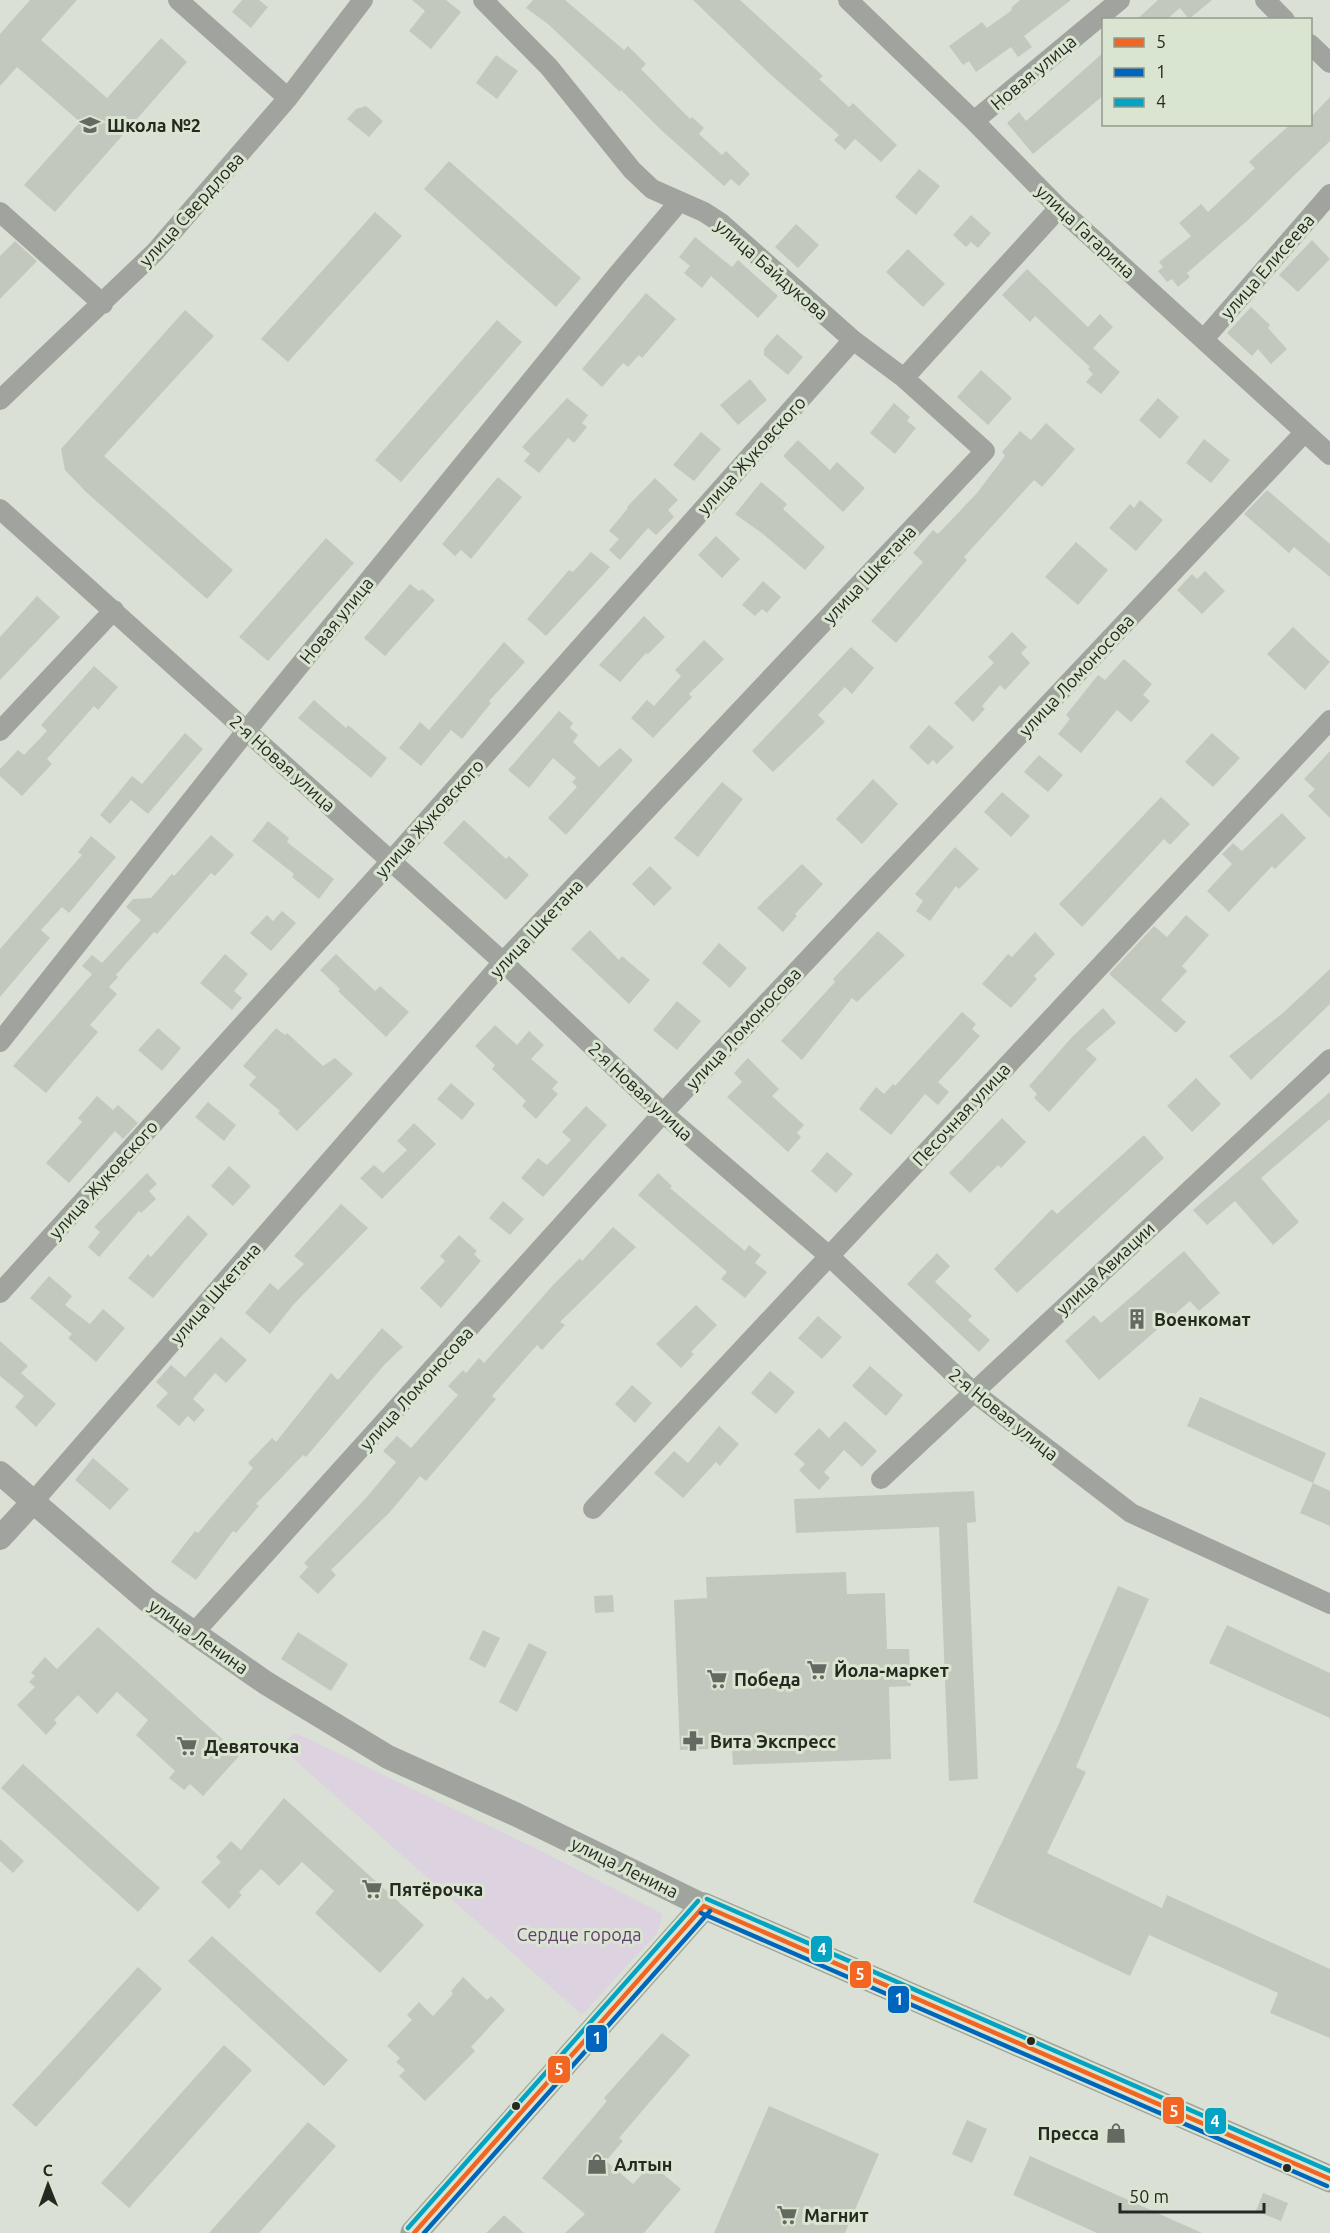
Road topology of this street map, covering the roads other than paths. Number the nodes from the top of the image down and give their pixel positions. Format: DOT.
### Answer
graph roads {
  1 [pos="177,0"];
  2 [pos="363,0"];
  3 [pos="483,0"];
  4 [pos="848,0"];
  5 [pos="1120,0"];
  6 [pos="1265,0"];
  7 [pos="1283,18"];
  8 [pos="1312,45"];
  9 [pos="1330,63"];
  10 [pos="288,98"];
  11 [pos="974,121"];
  12 [pos="1330,194"];
  13 [pos="679,202"];
  14 [pos="1059,208"];
  15 [pos="0,212"];
  16 [pos="103,304"];
  17 [pos="1204,339"];
  18 [pos="854,340"];
  19 [pos="904,378"];
  20 [pos="0,400"];
  21 [pos="1304,434"];
  22 [pos="1330,455"];
  23 [pos="0,509"];
  24 [pos="114,610"];
  25 [pos="1330,720"];
  26 [pos="247,730"];
  27 [pos="0,731"];
  28 [pos="391,861"];
  29 [pos="503,962"];
  30 [pos="0,1042"];
  31 [pos="1330,1059"];
  32 [pos="663,1113"];
  33 [pos="828,1256"];
  34 [pos="0,1293"];
  35 [pos="972,1391"];
  36 [pos="0,1473"];
  37 [pos="880,1479"];
  38 [pos="33,1502"];
  39 [pos="593,1509"];
  40 [pos="0,1538"];
  41 [pos="1330,1604"];
  42 [pos="194,1634"];
  43 [pos="704,1906"];
  44 [pos="1330,2179"];
  45 [pos="414,2233"];
  1 -- 10 [label="street"];
  2 -- 10 [label="street, улица Свердлова"];
  3 -- 13 [label="street, улица Байдукова"];
  4 -- 11 [label="street, улица Гагарина"];
  5 -- 11 [label="street, Новая улица"];
  6 -- 7 [label="street"];
  8 -- 9 [label="street"];
  10 -- 16 [label="street, улица Свердлова"];
  11 -- 14 [label="street, улица Гагарина"];
  12 -- 17 [label="street, улица Елисеева"];
  13 -- 18 [label="street, улица Байдукова"];
  13 -- 26 [label="street, Новая улица"];
  14 -- 17 [label="street, улица Гагарина"];
  14 -- 19 [label="street"];
  15 -- 16 [label="street"];
  16 -- 20 [label="street, улица Свердлова"];
  17 -- 21 [label="street, улица Гагарина"];
  18 -- 19 [label="street, улица Байдукова"];
  18 -- 28 [label="street, улица Жуковского"];
  19 -- 29 [label="street, улица Шкетана"];
  21 -- 22 [label="street, улица Гагарина"];
  21 -- 32 [label="street, улица Ломоносова"];
  23 -- 24 [label="street, 2-я Новая улица"];
  24 -- 26 [label="street, 2-я Новая улица"];
  24 -- 27 [label="street"];
  25 -- 33 [label="street, Песочная улица"];
  26 -- 28 [label="street, 2-я Новая улица"];
  26 -- 30 [label="street, Новая улица"];
  28 -- 29 [label="street, 2-я Новая улица"];
  28 -- 34 [label="street, улица Жуковского"];
  29 -- 32 [label="street, 2-я Новая улица"];
  29 -- 38 [label="street, улица Шкетана"];
  31 -- 35 [label="street, улица Авиации"];
  32 -- 33 [label="street, 2-я Новая улица"];
  32 -- 42 [label="street, улица Ломоносова"];
  33 -- 35 [label="street, 2-я Новая улица"];
  33 -- 39 [label="street, Песочная улица"];
  35 -- 37 [label="street, улица Авиации"];
  35 -- 41 [label="street, 2-я Новая улица"];
  36 -- 38 [label="street, улица Ленина"];
  38 -- 40 [label="street"];
  38 -- 42 [label="street, улица Ленина"];
  42 -- 43 [label="street, улица Ленина"];
  43 -- 44 [label="main road, улица Ленина"];
  43 -- 45 [label="main road"];
}
